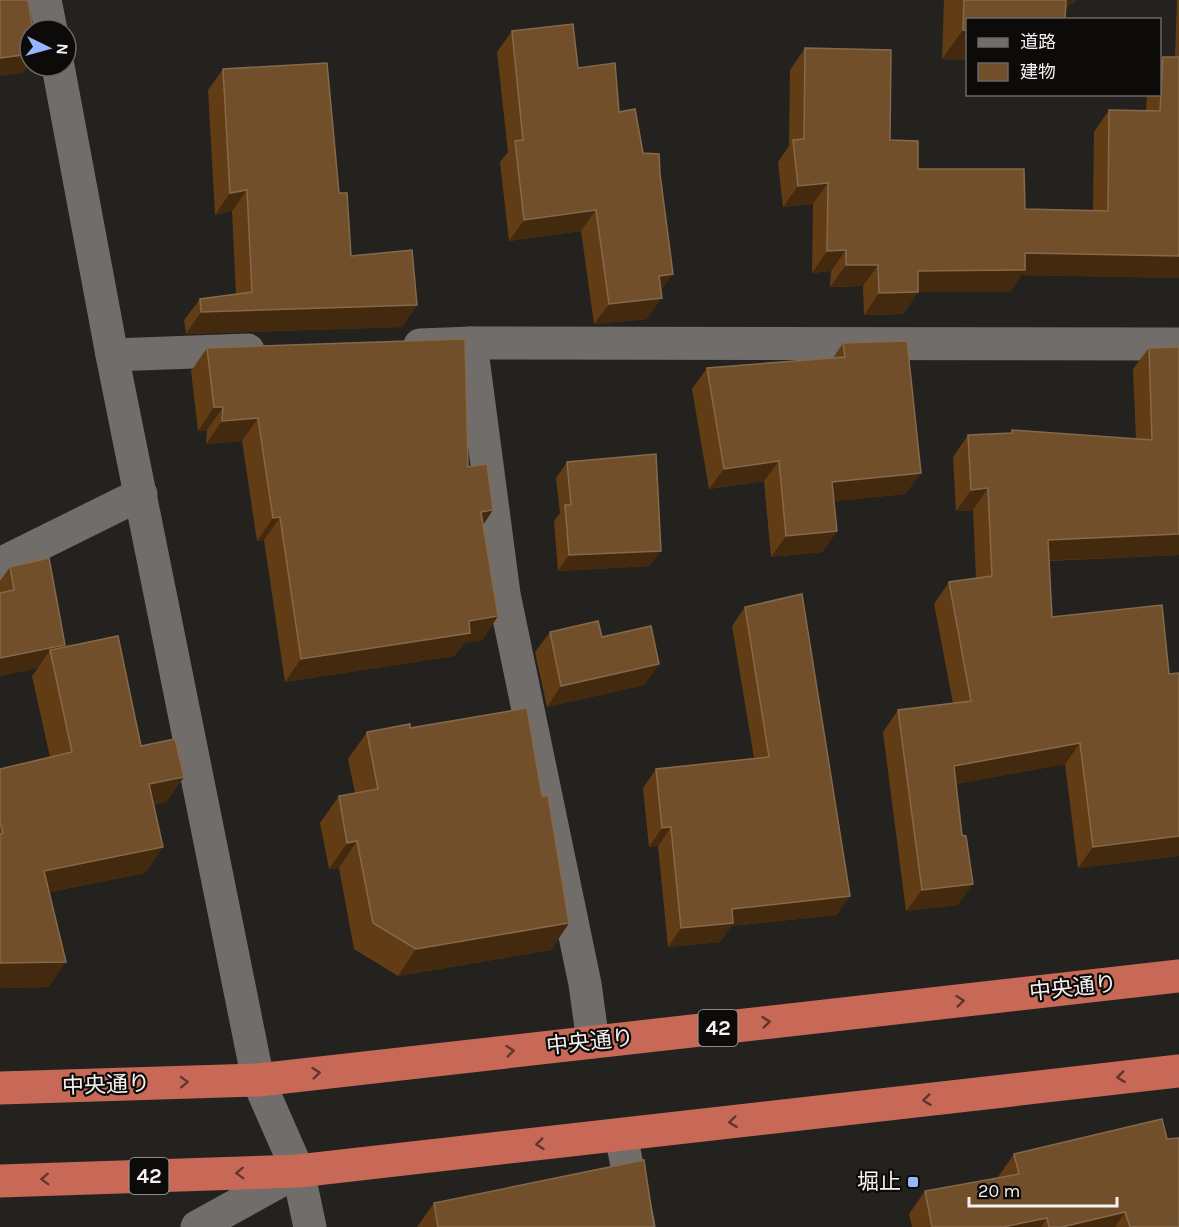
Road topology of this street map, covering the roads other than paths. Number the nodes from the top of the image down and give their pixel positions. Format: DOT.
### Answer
graph roads {
  1 [pos="45,0"];
  2 [pos="49,18"];
  3 [pos="60,78"];
  4 [pos="471,343"];
  5 [pos="1179,345"];
  6 [pos="388,346"];
  7 [pos="280,349"];
  8 [pos="112,355"];
  9 [pos="141,494"];
  10 [pos="0,564"];
  11 [pos="1179,976"];
  12 [pos="593,1042"];
  13 [pos="1179,1071"];
  14 [pos="258,1080"];
  15 [pos="0,1088"];
  16 [pos="621,1135"];
  17 [pos="298,1171"];
  18 [pos="0,1181"];
  19 [pos="197,1227"];
  20 [pos="310,1227"];
  21 [pos="639,1227"];
  1 -- 2 [label="street"];
  3 -- 8 [label="street"];
  4 -- 5 [label="street"];
  4 -- 6 [label="street"];
  4 -- 12 [label="street"];
  7 -- 8 [label="street"];
  8 -- 9 [label="street"];
  9 -- 10 [label="street"];
  9 -- 14 [label="street"];
  12 -- 11 [label="highway, 中央通り / 42, one-way"];
  14 -- 12 [label="highway, 中央通り / 42, one-way"];
  13 -- 16 [label="highway, 42, one-way"];
  15 -- 14 [label="highway, 中央通り / 42, one-way"];
  14 -- 17 [label="street"];
  16 -- 17 [label="highway, 42, one-way"];
  16 -- 21 [label="street"];
  17 -- 18 [label="highway, 42, one-way"];
  17 -- 19 [label="street"];
  17 -- 20 [label="street"];
}
